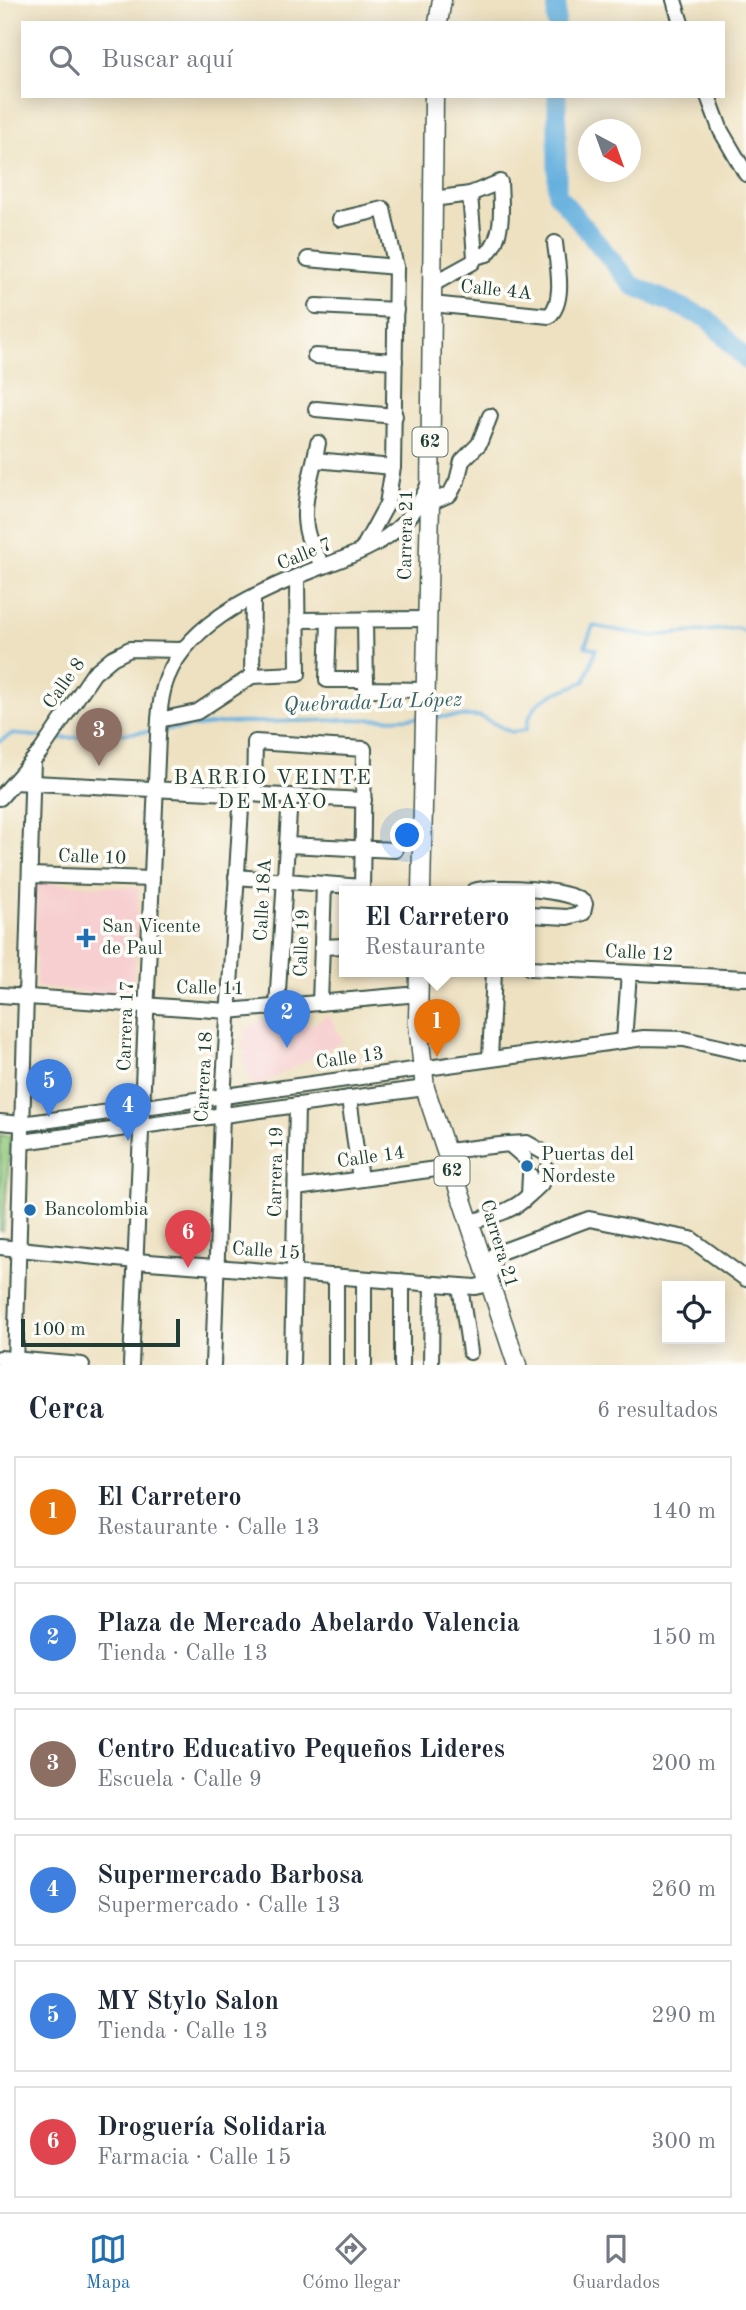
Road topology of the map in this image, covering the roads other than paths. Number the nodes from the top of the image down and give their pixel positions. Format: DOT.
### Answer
graph roads {
  1 [pos="442,0"];
  2 [pos="674,0"];
  3 [pos="438,21"];
  4 [pos="680,21"];
  5 [pos="434,98"];
  6 [pos="709,98"];
  7 [pos="746,174"];
  8 [pos="470,194"];
  9 [pos="433,199"];
  10 [pos="340,219"];
  11 [pos="555,243"];
  12 [pos="475,257"];
  13 [pos="308,259"];
  14 [pos="396,267"];
  15 [pos="433,284"];
  16 [pos="432,304"];
  17 [pos="316,306"];
  18 [pos="396,310"];
  19 [pos="315,356"];
  20 [pos="395,360"];
  21 [pos="316,409"];
  22 [pos="395,416"];
  23 [pos="489,416"];
  24 [pos="318,443"];
  25 [pos="315,460"];
  26 [pos="393,467"];
  27 [pos="429,482"];
  28 [pos="430,503"];
  29 [pos="359,554"];
  30 [pos="324,566"];
  31 [pos="297,578"];
  32 [pos="253,599"];
  33 [pos="427,619"];
  34 [pos="298,620"];
  35 [pos="328,620"];
  36 [pos="365,620"];
  37 [pos="181,650"];
  38 [pos="252,676"];
  39 [pos="366,684"];
  40 [pos="425,690"];
  41 [pos="158,727"];
  42 [pos="37,755"];
  43 [pos="14,782"];
  44 [pos="33,783"];
  45 [pos="156,789"];
  46 [pos="248,793"];
  47 [pos="290,796"];
  48 [pos="0,798"];
  49 [pos="364,800"];
  50 [pos="287,845"];
  51 [pos="363,850"];
  52 [pos="395,850"];
  53 [pos="30,875"];
  54 [pos="236,877"];
  55 [pos="152,880"];
  56 [pos="285,881"];
  57 [pos="324,884"];
  58 [pos="339,886"];
  59 [pos="362,886"];
  60 [pos="421,886"];
  61 [pos="535,892"];
  62 [pos="535,915"];
  63 [pos="339,946"];
  64 [pos="322,947"];
  65 [pos="535,968"];
  66 [pos="629,973"];
  67 [pos="419,977"];
  68 [pos="494,977"];
  69 [pos="746,978"];
  70 [pos="419,994"];
  71 [pos="0,995"];
  72 [pos="26,996"];
  73 [pos="320,1003"];
  74 [pos="147,1006"];
  75 [pos="277,1007"];
  76 [pos="228,1011"];
  77 [pos="624,1041"];
  78 [pos="746,1053"];
  79 [pos="490,1059"];
  80 [pos="421,1069"];
  81 [pos="425,1088"];
  82 [pos="223,1097"];
  83 [pos="349,1098"];
  84 [pos="297,1105"];
  85 [pos="143,1107"];
  86 [pos="222,1115"];
  87 [pos="0,1122"];
  88 [pos="22,1124"];
  89 [pos="142,1126"];
  90 [pos="22,1142"];
  91 [pos="509,1144"];
  92 [pos="543,1152"];
  93 [pos="524,1157"];
  94 [pos="449,1159"];
  95 [pos="547,1169"];
  96 [pos="530,1175"];
  97 [pos="360,1179"];
  98 [pos="296,1188"];
  99 [pos="529,1195"];
  100 [pos="470,1222"];
  101 [pos="0,1247"];
  102 [pos="19,1249"];
  103 [pos="136,1261"];
  104 [pos="217,1267"];
  105 [pos="294,1273"];
  106 [pos="336,1276"];
  107 [pos="364,1279"];
  108 [pos="746,1279"];
  109 [pos="402,1282"];
  110 [pos="432,1284"];
  111 [pos="488,1284"];
  112 [pos="460,1286"];
  113 [pos="470,1352"];
  114 [pos="0,1358"];
  115 [pos="15,1362"];
  116 [pos="82,1365"];
  117 [pos="131,1365"];
  118 [pos="213,1365"];
  119 [pos="292,1365"];
  120 [pos="336,1365"];
  121 [pos="364,1365"];
  122 [pos="402,1365"];
  123 [pos="431,1365"];
  124 [pos="517,1365"];
  1 -- 3 [label="main road"];
  2 -- 4 [label="street"];
  5 -- 9 [label="main road, Carrera 21 / 62"];
  6 -- 7 [label="street"];
  8 -- 9 [label="street"];
  8 -- 12 [label="street"];
  8 -- 12 [label="street"];
  9 -- 15 [label="main road, Carrera 21 / 62"];
  10 -- 14 [label="street"];
  11 -- 16 [label="street, Calle 4A"];
  12 -- 15 [label="street"];
  13 -- 14 [label="street"];
  14 -- 18 [label="street"];
  15 -- 16 [label="main road, Carrera 21 / 62"];
  16 -- 27 [label="main road, Carrera 21 / 62"];
  17 -- 18 [label="street"];
  18 -- 20 [label="street"];
  19 -- 20 [label="street"];
  20 -- 22 [label="street"];
  21 -- 22 [label="street"];
  22 -- 26 [label="street"];
  23 -- 28 [label="street"];
  24 -- 25 [label="street"];
  25 -- 26 [label="street"];
  25 -- 30 [label="street"];
  26 -- 29 [label="street"];
  27 -- 28 [label="main road, Carrera 21 / 62"];
  27 -- 29 [label="street, Calle 7"];
  28 -- 33 [label="main road, Carrera 21 / 62"];
  29 -- 30 [label="street, Calle 7"];
  30 -- 31 [label="street, Calle 7"];
  31 -- 32 [label="street, Calle 7"];
  31 -- 34 [label="street"];
  32 -- 37 [label="street, Calle 7"];
  32 -- 38 [label="street"];
  33 -- 36 [label="street"];
  33 -- 40 [label="main road, Carrera 21 / 62"];
  34 -- 35 [label="street"];
  34 -- 38 [label="street"];
  35 -- 36 [label="street"];
  35 -- 39 [label="street"];
  36 -- 39 [label="street"];
  37 -- 41 [label="street, Carrera 17"];
  37 -- 42 [label="street, Calle 8"];
  38 -- 41 [label="street"];
  39 -- 40 [label="street"];
  40 -- 60 [label="main road, Carrera 21 / 62"];
  41 -- 45 [label="street, Carrera 17"];
  42 -- 43 [label="street, Calle 8"];
  42 -- 44 [label="street"];
  43 -- 44 [label="street"];
  43 -- 48 [label="street, Calle 8"];
  44 -- 45 [label="street"];
  44 -- 53 [label="street"];
  45 -- 46 [label="street"];
  45 -- 55 [label="street, Carrera 17"];
  46 -- 47 [label="street"];
  46 -- 49 [label="street, Carrera 18"];
  46 -- 54 [label="street, Carrera 18"];
  47 -- 49 [label="street"];
  47 -- 50 [label="street, Calle 18A"];
  49 -- 51 [label="street"];
  50 -- 51 [label="street"];
  50 -- 56 [label="street, Calle 18A"];
  51 -- 52 [label="street"];
  51 -- 59 [label="street"];
  53 -- 55 [label="street, Calle 10"];
  53 -- 72 [label="street"];
  54 -- 56 [label="street"];
  54 -- 76 [label="street, Carrera 18"];
  55 -- 74 [label="street, Carrera 17"];
  56 -- 57 [label="street"];
  56 -- 75 [label="street, Calle 18A"];
  57 -- 58 [label="street"];
  57 -- 64 [label="street, Calle 19"];
  61 -- 62 [label="street"];
  63 -- 64 [label="street"];
  64 -- 73 [label="street, Calle 19"];
  65 -- 66 [label="street, Calle 12"];
  66 -- 69 [label="street, Calle 12"];
  66 -- 77 [label="street"];
  67 -- 70 [label="main road, Carrera 21 / 62"];
  68 -- 79 [label="street"];
  70 -- 73 [label="street, Calle 11"];
  70 -- 80 [label="main road, Carrera 21 / 62"];
  71 -- 72 [label="street, Calle 11"];
  72 -- 74 [label="street, Calle 11"];
  72 -- 88 [label="street"];
  73 -- 75 [label="street, Calle 11"];
  74 -- 76 [label="street, Calle 11"];
  74 -- 85 [label="street, Carrera 17"];
  75 -- 76 [label="street, Calle 11"];
  76 -- 82 [label="street, Carrera 18"];
  77 -- 78 [label="street, Calle 13"];
  77 -- 79 [label="street, Calle 13"];
  79 -- 80 [label="street, Calle 13"];
  80 -- 81 [label="main road, Carrera 21 / 62"];
  80 -- 82 [label="street, Calle 13"];
  81 -- 83 [label="street, Calle 13"];
  81 -- 94 [label="main road, Carrera 21 / 62"];
  82 -- 85 [label="street, Calle 13"];
  82 -- 86 [label="street, Carrera 18"];
  83 -- 84 [label="street, Calle 13"];
  83 -- 97 [label="street"];
  84 -- 86 [label="street, Calle 13"];
  84 -- 98 [label="street, Carrera 19"];
  85 -- 88 [label="street, Calle 13"];
  85 -- 89 [label="street, Carrera 17"];
  86 -- 89 [label="street, Calle 13"];
  86 -- 104 [label="street, Carrera 18"];
  87 -- 88 [label="street, Calle 13"];
  88 -- 90 [label="street"];
  89 -- 90 [label="street, Calle 13"];
  89 -- 103 [label="street, Carrera 17"];
  90 -- 102 [label="street"];
  91 -- 92 [label="street, Calle 14"];
  91 -- 93 [label="street"];
  91 -- 94 [label="street, Calle 14"];
  94 -- 97 [label="street, Calle 14"];
  94 -- 100 [label="main road, Carrera 21 / 62"];
  95 -- 99 [label="street"];
  96 -- 99 [label="street"];
  97 -- 98 [label="street, Calle 14"];
  98 -- 105 [label="street, Carrera 19"];
  99 -- 100 [label="street"];
  100 -- 111 [label="main road, Carrera 21 / 62"];
  101 -- 102 [label="street, Calle 15"];
  102 -- 103 [label="street, Calle 15"];
  102 -- 115 [label="street"];
  103 -- 104 [label="street, Calle 15"];
  103 -- 117 [label="street, Carrera 17"];
  104 -- 105 [label="street, Calle 15"];
  104 -- 118 [label="street, Carrera 18"];
  105 -- 106 [label="street, Calle 15"];
  105 -- 119 [label="street, Carrera 19"];
  106 -- 107 [label="street, Calle 15"];
  106 -- 120 [label="street"];
  107 -- 109 [label="street, Calle 15"];
  107 -- 121 [label="street"];
  108 -- 111 [label="street"];
  109 -- 110 [label="street, Calle 15"];
  109 -- 122 [label="street"];
  110 -- 112 [label="street, Calle 15"];
  110 -- 123 [label="street"];
  111 -- 112 [label="street, Calle 15"];
  111 -- 124 [label="main road, Carrera 21 / 62"];
  112 -- 113 [label="street"];
  114 -- 115 [label="street"];
  115 -- 116 [label="street"];
}
